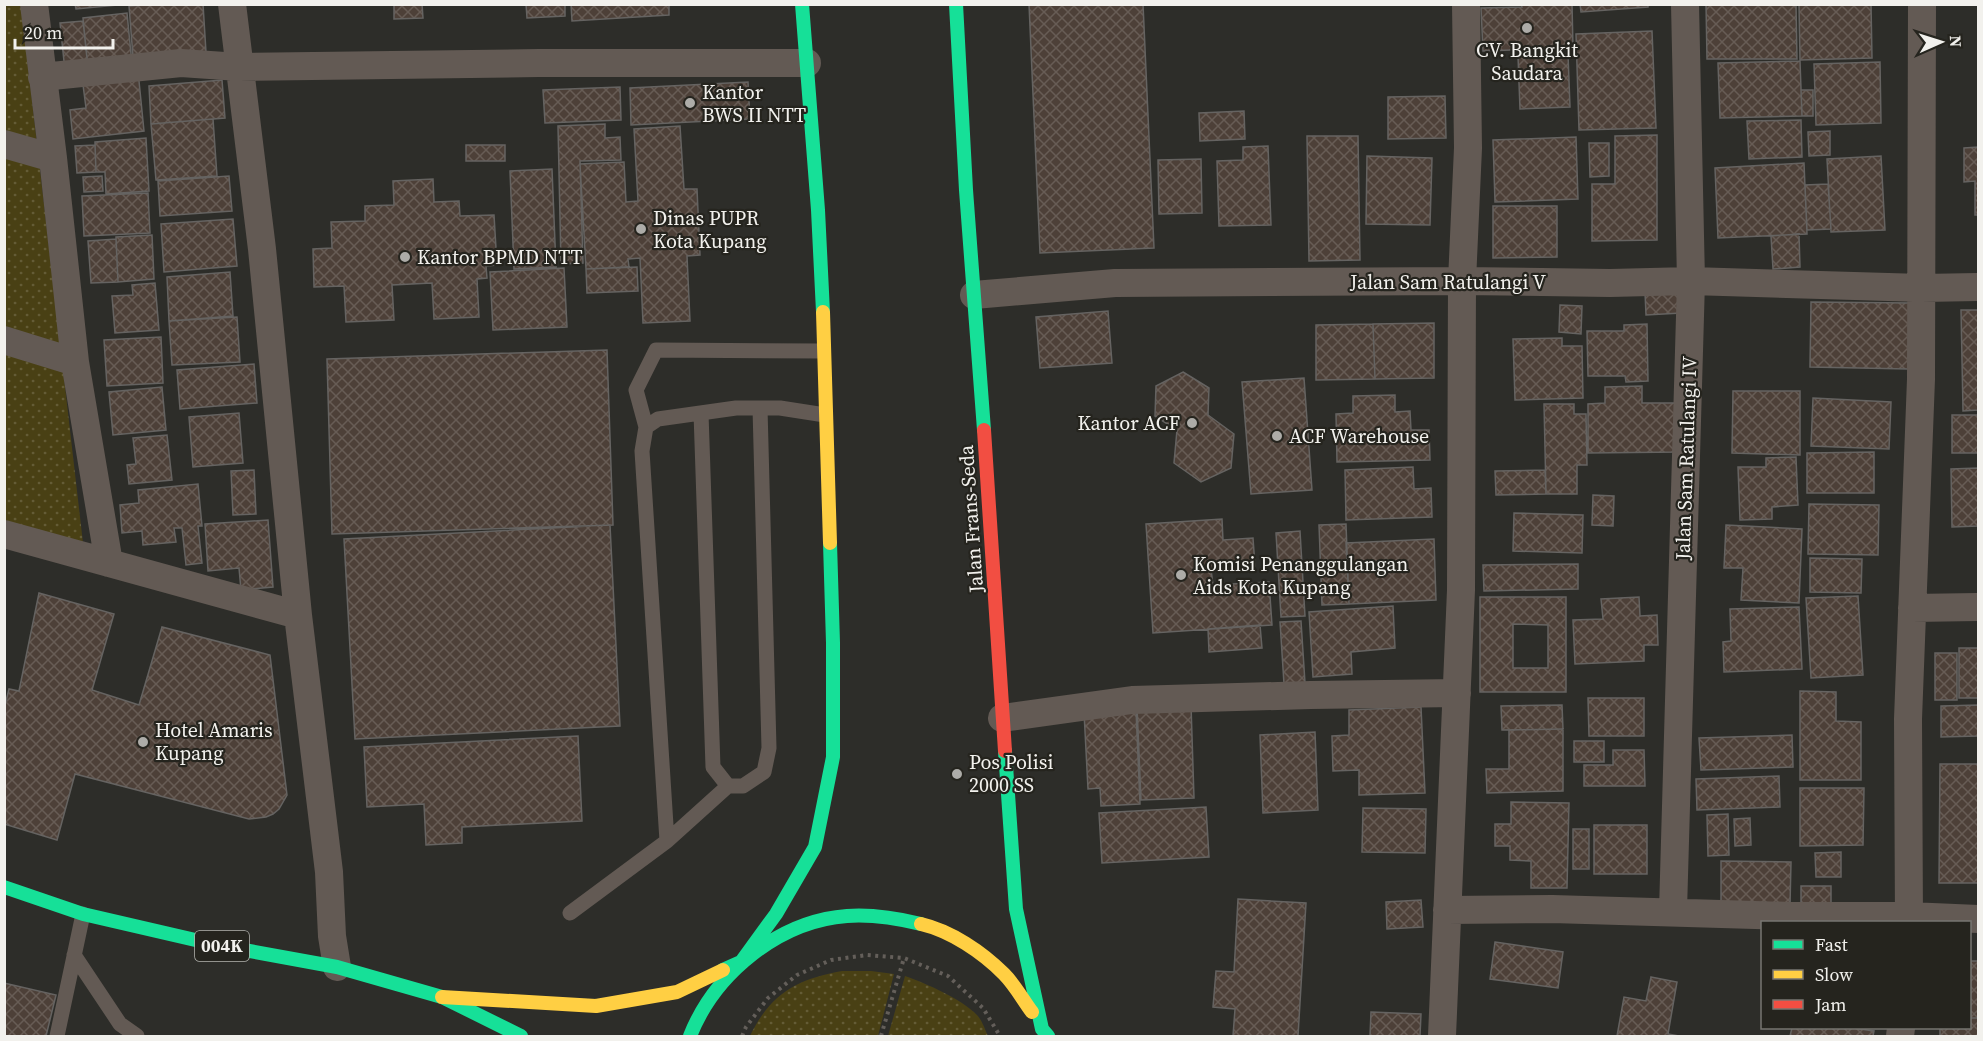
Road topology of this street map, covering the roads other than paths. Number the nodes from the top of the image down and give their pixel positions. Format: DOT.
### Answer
graph roads {
  1 [pos="34,4"];
  2 [pos="231,4"];
  3 [pos="802,4"];
  4 [pos="956,4"];
  5 [pos="1466,4"];
  6 [pos="1685,4"];
  7 [pos="1922,4"];
  8 [pos="807,63"];
  9 [pos="239,67"];
  10 [pos="42,77"];
  11 [pos="4,144"];
  12 [pos="53,158"];
  13 [pos="1462,281"];
  14 [pos="1690,281"];
  15 [pos="1978,287"];
  16 [pos="1922,288"];
  17 [pos="974,295"];
  18 [pos="4,340"];
  19 [pos="823,351"];
  20 [pos="75,362"];
  21 [pos="760,408"];
  22 [pos="701,413"];
  23 [pos="825,415"];
  24 [pos="646,428"];
  25 [pos="4,534"];
  26 [pos="109,563"];
  27 [pos="1978,607"];
  28 [pos="1912,608"];
  29 [pos="298,615"];
  30 [pos="1457,693"];
  31 [pos="1002,718"];
  32 [pos="728,786"];
  33 [pos="667,841"];
  34 [pos="4,887"];
  35 [pos="1447,910"];
  36 [pos="1673,911"];
  37 [pos="570,913"];
  38 [pos="83,914"];
  39 [pos="1909,919"];
  40 [pos="1978,919"];
  41 [pos="74,955"];
  42 [pos="741,962"];
  43 [pos="338,967"];
  44 [pos="442,997"];
  45 [pos="1045,1034"];
  46 [pos="57,1036"];
  47 [pos="137,1036"];
  48 [pos="521,1036"];
  49 [pos="690,1036"];
  50 [pos="1442,1036"];
  1 -- 10 [label="street"];
  2 -- 9 [label="street"];
  3 -- 8 [label="main road"];
  4 -- 17 [label="main road, Jalan Frans-Seda"];
  5 -- 13 [label="street"];
  6 -- 14 [label="street, Jalan Sam Ratulangi IV"];
  7 -- 16 [label="street"];
  8 -- 9 [label="street"];
  8 -- 19 [label="main road"];
  9 -- 10 [label="street"];
  9 -- 29 [label="street"];
  10 -- 12 [label="street"];
  11 -- 12 [label="street"];
  12 -- 20 [label="street"];
  13 -- 14 [label="street, Jalan Sam Ratulangi V"];
  13 -- 17 [label="street, Jalan Sam Ratulangi V"];
  13 -- 30 [label="street"];
  14 -- 16 [label="street, Jalan Sam Ratulangi V"];
  14 -- 36 [label="street, Jalan Sam Ratulangi IV"];
  15 -- 16 [label="street, Jalan Sam Ratulangi V"];
  16 -- 28 [label="street"];
  17 -- 31 [label="main road, Jalan Frans-Seda"];
  18 -- 20 [label="street"];
  19 -- 23 [label="main road"];
  19 -- 24 [label="lane"];
  20 -- 26 [label="street"];
  21 -- 22 [label="lane"];
  21 -- 23 [label="lane"];
  21 -- 32 [label="lane"];
  22 -- 24 [label="lane"];
  22 -- 32 [label="lane"];
  23 -- 42 [label="main road"];
  24 -- 33 [label="lane"];
  25 -- 26 [label="street"];
  26 -- 29 [label="street"];
  27 -- 28 [label="street"];
  28 -- 39 [label="street"];
  29 -- 43 [label="street"];
  30 -- 31 [label="street"];
  30 -- 35 [label="street"];
  31 -- 45 [label="main road, Jalan Frans-Seda"];
  32 -- 33 [label="lane"];
  33 -- 37 [label="lane"];
  34 -- 38 [label="main road, 004K"];
  35 -- 36 [label="street"];
  35 -- 50 [label="street"];
  36 -- 39 [label="street"];
  38 -- 41 [label="lane"];
  38 -- 43 [label="main road, 004K"];
  39 -- 40 [label="street"];
  41 -- 46 [label="lane"];
  41 -- 47 [label="lane"];
  42 -- 44 [label="main road, 004K"];
  42 -- 45 [label="main road"];
  42 -- 49 [label="main road"];
  43 -- 44 [label="main road, 004K"];
  44 -- 48 [label="main road, 004K"];
}
